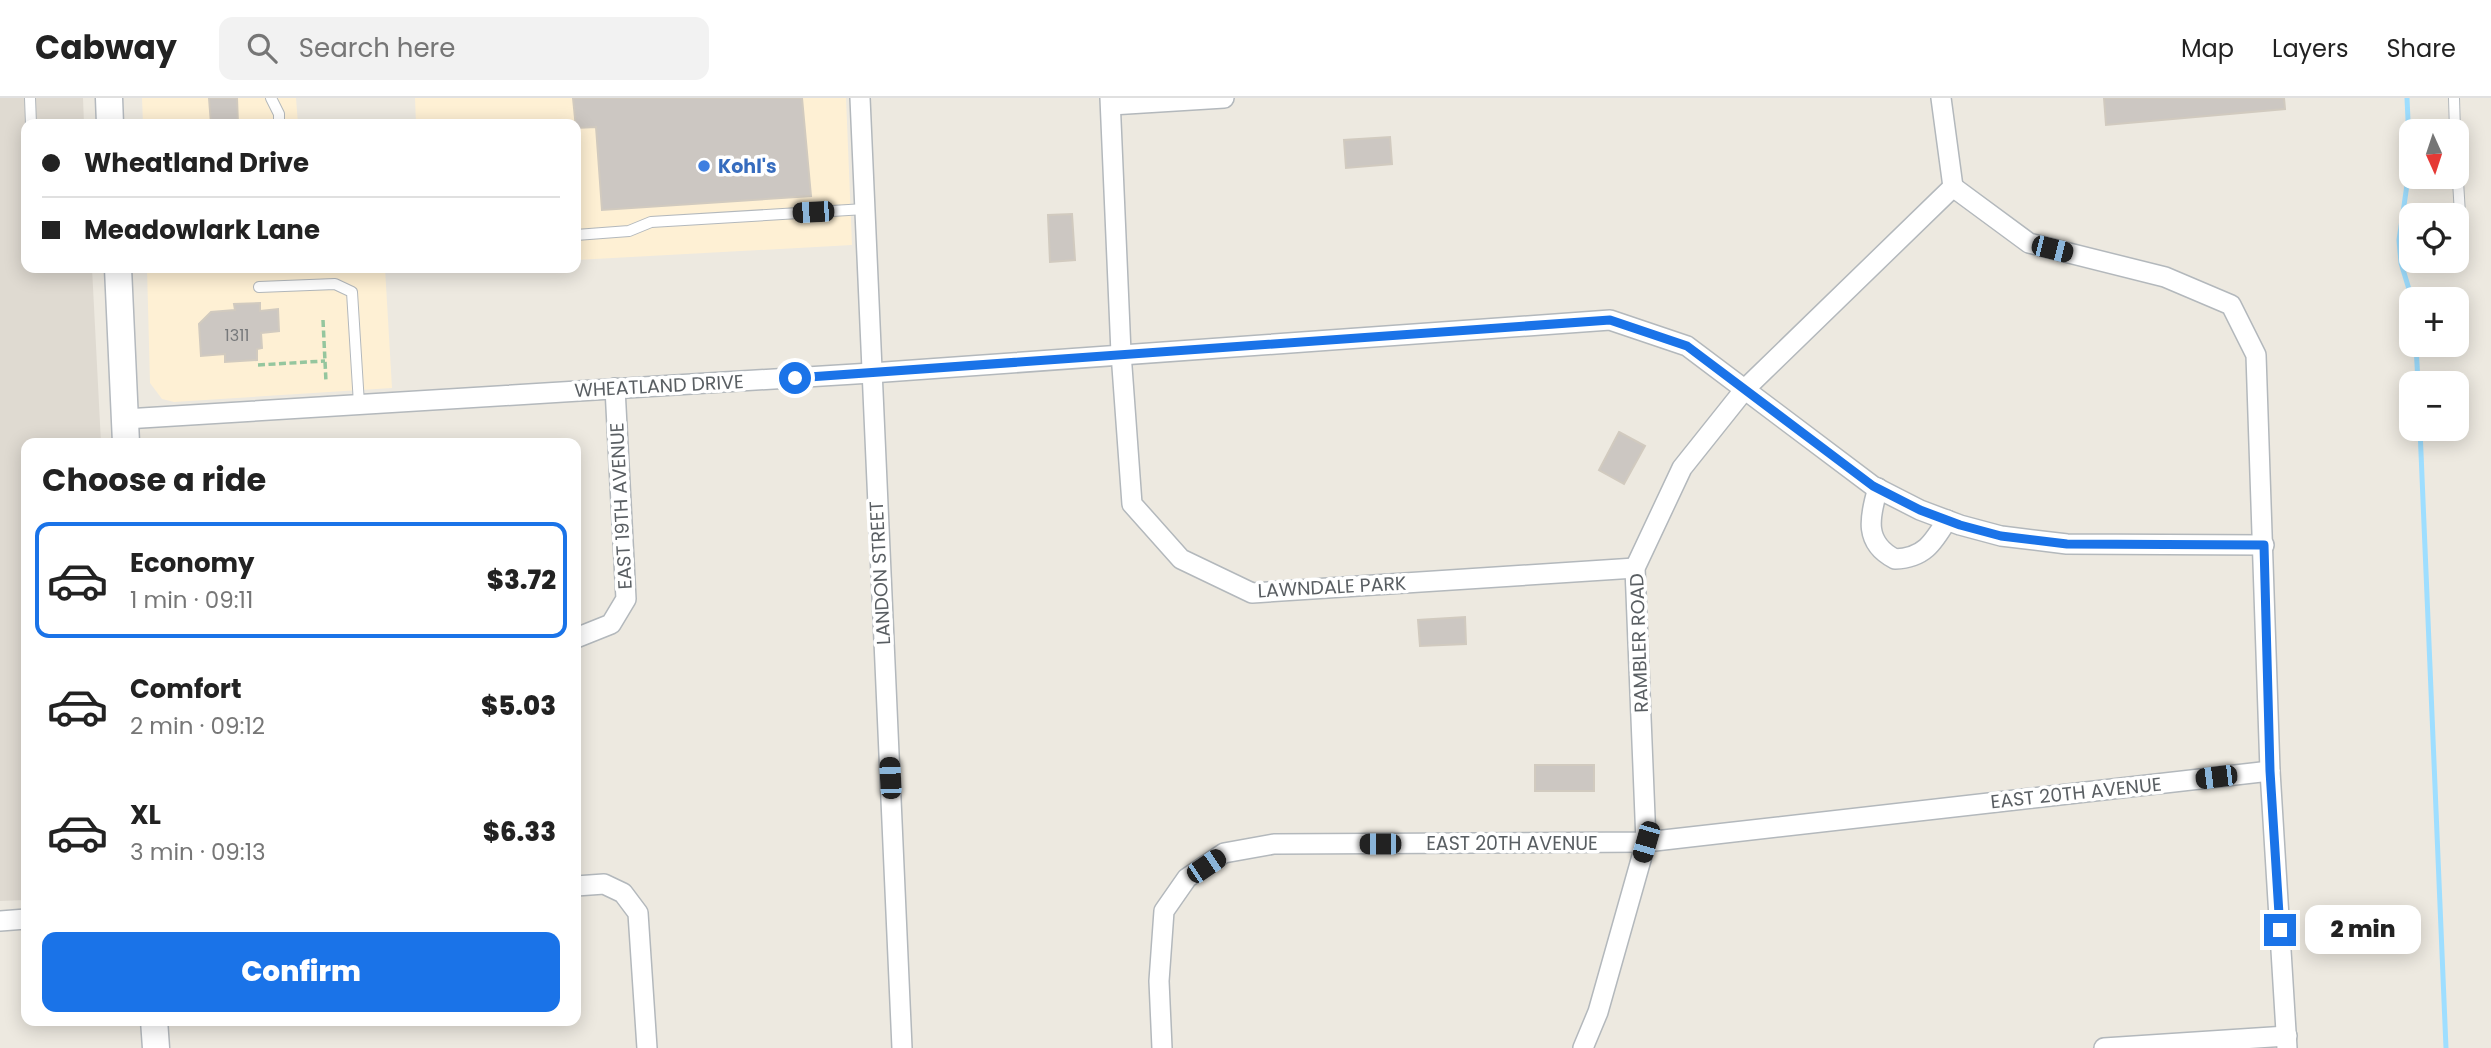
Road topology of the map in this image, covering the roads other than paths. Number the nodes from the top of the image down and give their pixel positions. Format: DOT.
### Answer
graph roads {
  1 [pos="30,98"];
  2 [pos="109,98"];
  3 [pos="271,98"];
  4 [pos="860,98"];
  5 [pos="1224,98"];
  6 [pos="1941,98"];
  7 [pos="2454,98"];
  8 [pos="1110,102"];
  9 [pos="31,119"];
  10 [pos="110,119"];
  11 [pos="279,119"];
  12 [pos="2455,119"];
  13 [pos="1953,187"];
  14 [pos="865,209"];
  15 [pos="581,235"];
  16 [pos="118,273"];
  17 [pos="259,287"];
  18 [pos="1121,353"];
  19 [pos="872,373"];
  20 [pos="615,388"];
  21 [pos="1745,389"];
  22 [pos="359,404"];
  23 [pos="126,431"];
  24 [pos="1878,488"];
  25 [pos="1947,520"];
  26 [pos="2264,545"];
  27 [pos="1635,568"];
  28 [pos="581,636"];
  29 [pos="2270,771"];
  30 [pos="1646,842"];
  31 [pos="581,886"];
  32 [pos="21,919"];
  33 [pos="0,921"];
  34 [pos="154,1026"];
  35 [pos="2287,1042"];
  36 [pos="156,1048"];
  37 [pos="647,1048"];
  38 [pos="902,1048"];
  39 [pos="1162,1048"];
  40 [pos="1583,1048"];
  41 [pos="2104,1048"];
  1 -- 9 [label="lane"];
  2 -- 10 [label="street"];
  3 -- 11 [label="lane"];
  4 -- 14 [label="street, LANDON STREET"];
  5 -- 8 [label="street"];
  6 -- 13 [label="street"];
  7 -- 12 [label="lane"];
  8 -- 18 [label="street, LAWNDALE PARK"];
  13 -- 21 [label="street, RAMBLER ROAD"];
  13 -- 26 [label="street"];
  14 -- 15 [label="lane"];
  14 -- 19 [label="street, LANDON STREET"];
  16 -- 23 [label="street"];
  17 -- 22 [label="lane"];
  18 -- 19 [label="street, WHEATLAND DRIVE"];
  18 -- 21 [label="street, WHEATLAND DRIVE"];
  18 -- 27 [label="street, LAWNDALE PARK"];
  19 -- 20 [label="street, WHEATLAND DRIVE"];
  19 -- 38 [label="street, LANDON STREET"];
  20 -- 22 [label="street, WHEATLAND DRIVE"];
  20 -- 28 [label="street, EAST 19TH AVENUE"];
  21 -- 24 [label="street, WHEATLAND DRIVE"];
  21 -- 27 [label="street, RAMBLER ROAD"];
  22 -- 23 [label="street, WHEATLAND DRIVE"];
  24 -- 25 [label="street, WHEATLAND DRIVE"];
  24 -- 25 [label="street"];
  25 -- 26 [label="street, WHEATLAND DRIVE"];
  26 -- 29 [label="street"];
  27 -- 30 [label="street, RAMBLER ROAD"];
  29 -- 30 [label="street, EAST 20TH AVENUE"];
  29 -- 35 [label="street"];
  30 -- 39 [label="street, EAST 20TH AVENUE"];
  30 -- 40 [label="street, RAMBLER ROAD"];
  31 -- 37 [label="street"];
  32 -- 33 [label="street"];
  34 -- 36 [label="street"];
  35 -- 41 [label="street"];
}
